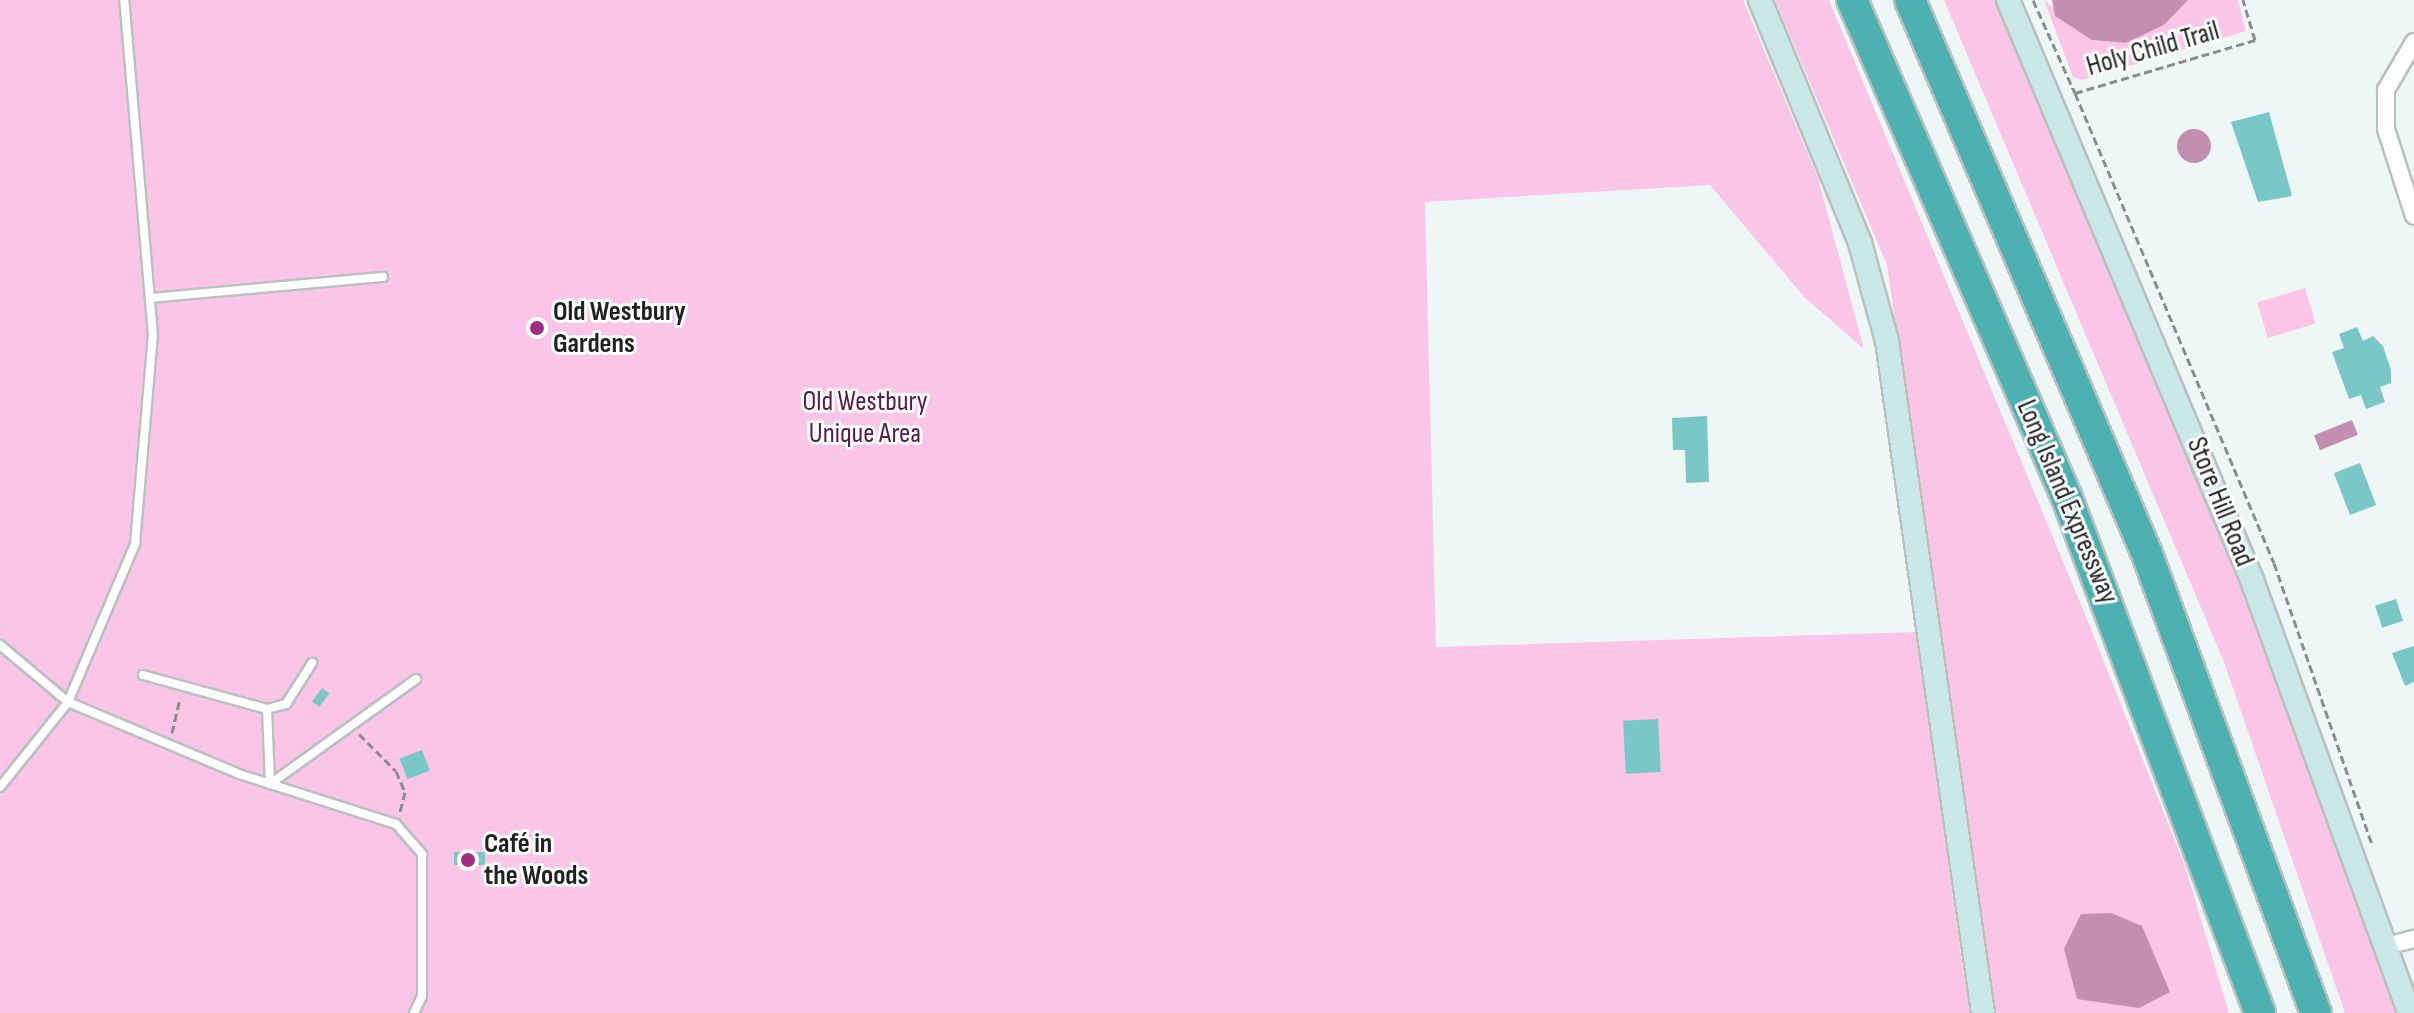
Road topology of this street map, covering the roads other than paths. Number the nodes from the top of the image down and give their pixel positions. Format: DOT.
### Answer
graph roads {
  1 [pos="124,0"];
  2 [pos="1760,0"];
  3 [pos="1852,0"];
  4 [pos="1910,0"];
  5 [pos="2008,0"];
  6 [pos="2414,42"];
  7 [pos="2414,216"];
  8 [pos="383,277"];
  9 [pos="150,298"];
  10 [pos="0,645"];
  11 [pos="312,663"];
  12 [pos="143,675"];
  13 [pos="416,679"];
  14 [pos="68,702"];
  15 [pos="267,709"];
  16 [pos="270,784"];
  17 [pos="0,787"];
  18 [pos="2414,939"];
  19 [pos="2387,946"];
  20 [pos="414,1013"];
  21 [pos="1983,1013"];
  22 [pos="2260,1013"];
  23 [pos="2316,1013"];
  24 [pos="2410,1013"];
  1 -- 9 [label="lane"];
  2 -- 21 [label="main road"];
  3 -- 22 [label="highway, Long Island Expressway"];
  4 -- 23 [label="highway, Long Island Expressway"];
  5 -- 19 [label="main road, Store Hill Road"];
  6 -- 7 [label="street"];
  8 -- 9 [label="lane"];
  9 -- 14 [label="lane"];
  10 -- 14 [label="lane"];
  11 -- 15 [label="lane"];
  12 -- 15 [label="lane"];
  13 -- 16 [label="lane"];
  14 -- 16 [label="lane"];
  14 -- 17 [label="lane"];
  15 -- 16 [label="lane"];
  16 -- 20 [label="lane"];
  18 -- 19 [label="street"];
  19 -- 24 [label="main road, Store Hill Road"];
}
